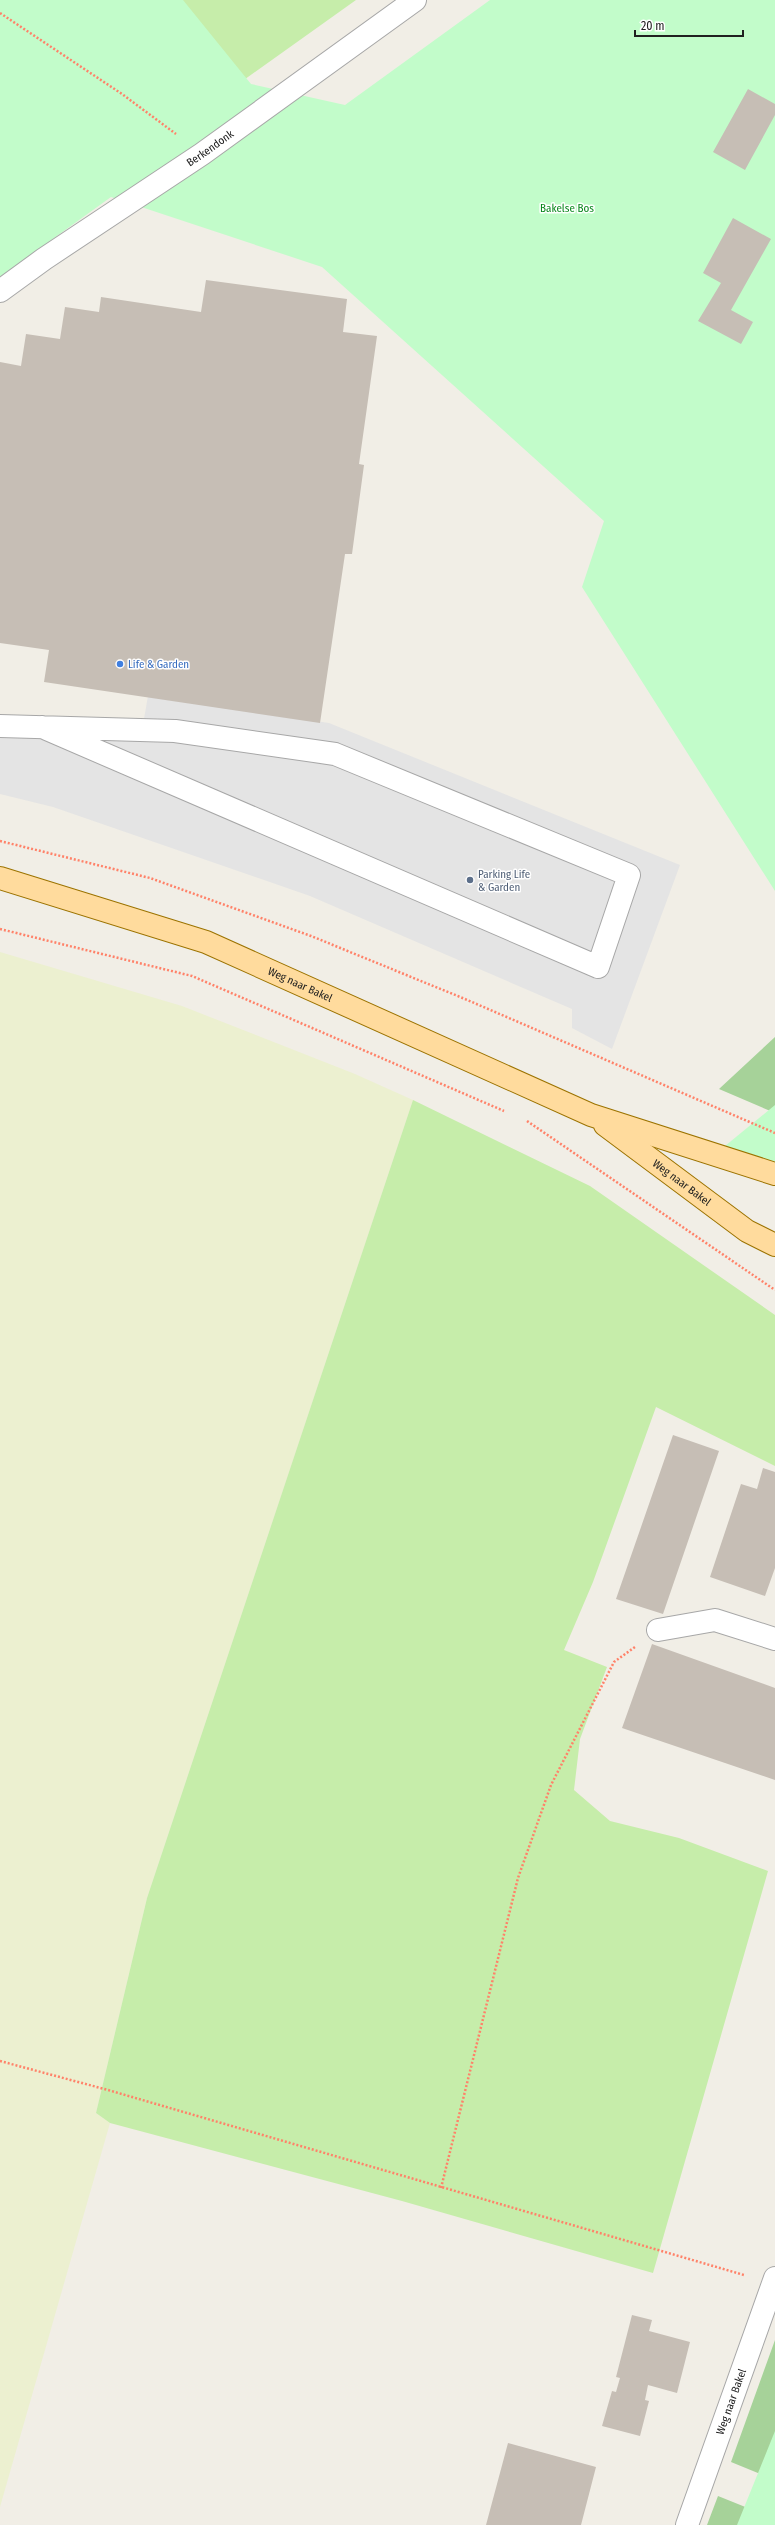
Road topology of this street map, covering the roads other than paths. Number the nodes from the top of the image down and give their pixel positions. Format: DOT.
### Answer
graph roads {
  1 [pos="415,0"];
  2 [pos="0,291"];
  3 [pos="0,726"];
  4 [pos="42,727"];
  5 [pos="0,878"];
  6 [pos="591,1115"];
  7 [pos="775,1174"];
  8 [pos="775,1245"];
  9 [pos="658,1630"];
  10 [pos="774,1635"];
  11 [pos="774,2281"];
  12 [pos="687,2525"];
  1 -- 2 [label="street, Berkendonk"];
  3 -- 4 [label="street"];
  4 -- 4 [label="street"];
  5 -- 6 [label="main road, Weg naar Bakel"];
  6 -- 7 [label="main road, Weg naar Bakel"];
  6 -- 8 [label="main road, Weg naar Bakel"];
  9 -- 10 [label="street"];
  11 -- 12 [label="street, Weg naar Bakel"];
}
